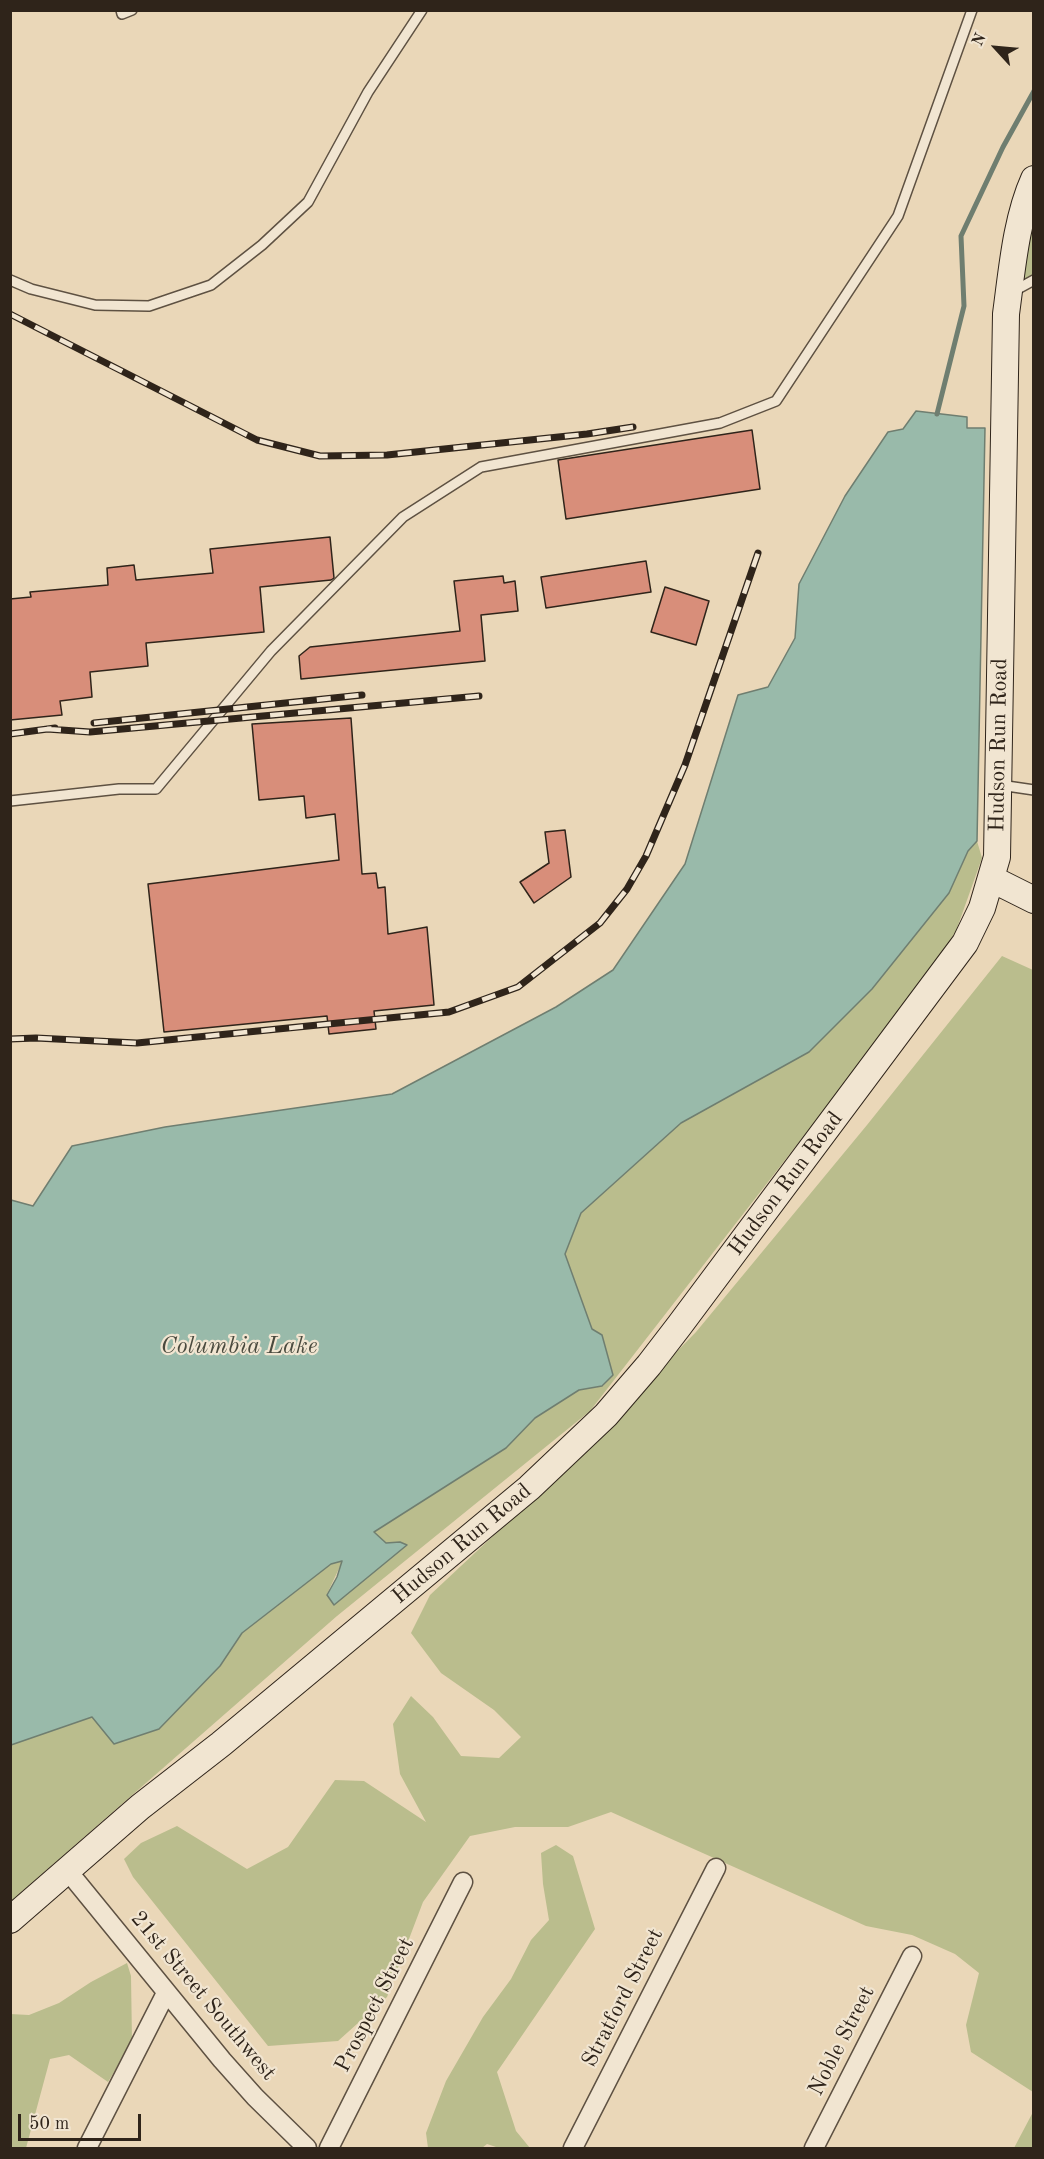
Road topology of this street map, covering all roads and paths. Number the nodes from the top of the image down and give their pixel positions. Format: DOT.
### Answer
graph roads {
  1 [pos="122,10"];
  2 [pos="132,10"];
  3 [pos="422,10"];
  4 [pos="972,10"];
  5 [pos="1034,179"];
  6 [pos="10,280"];
  7 [pos="1034,280"];
  8 [pos="1008,293"];
  9 [pos="999,785"];
  10 [pos="1034,790"];
  11 [pos="10,801"];
  12 [pos="992,879"];
  13 [pos="1034,900"];
  14 [pos="716,1868"];
  15 [pos="67,1870"];
  16 [pos="463,1882"];
  17 [pos="10,1920"];
  18 [pos="912,1956"];
  19 [pos="166,1993"];
  20 [pos="87,2148"];
  21 [pos="307,2148"];
  22 [pos="329,2148"];
  23 [pos="573,2148"];
  24 [pos="814,2148"];
  1 -- 2 [label="lane"];
  3 -- 6 [label="lane"];
  4 -- 11 [label="lane"];
  5 -- 8 [label="main road, Hudson Run Road"];
  7 -- 8 [label="lane"];
  8 -- 9 [label="main road, Hudson Run Road"];
  9 -- 10 [label="lane"];
  9 -- 12 [label="main road, Hudson Run Road"];
  12 -- 13 [label="main road"];
  12 -- 15 [label="main road, Hudson Run Road"];
  14 -- 23 [label="street, Stratford Street"];
  15 -- 17 [label="main road, Hudson Run Road"];
  15 -- 19 [label="street, 21st Street Southwest"];
  16 -- 22 [label="street, Prospect Street"];
  18 -- 24 [label="street, Noble Street"];
  19 -- 20 [label="street"];
  19 -- 21 [label="street, 21st Street Southwest"];
}
